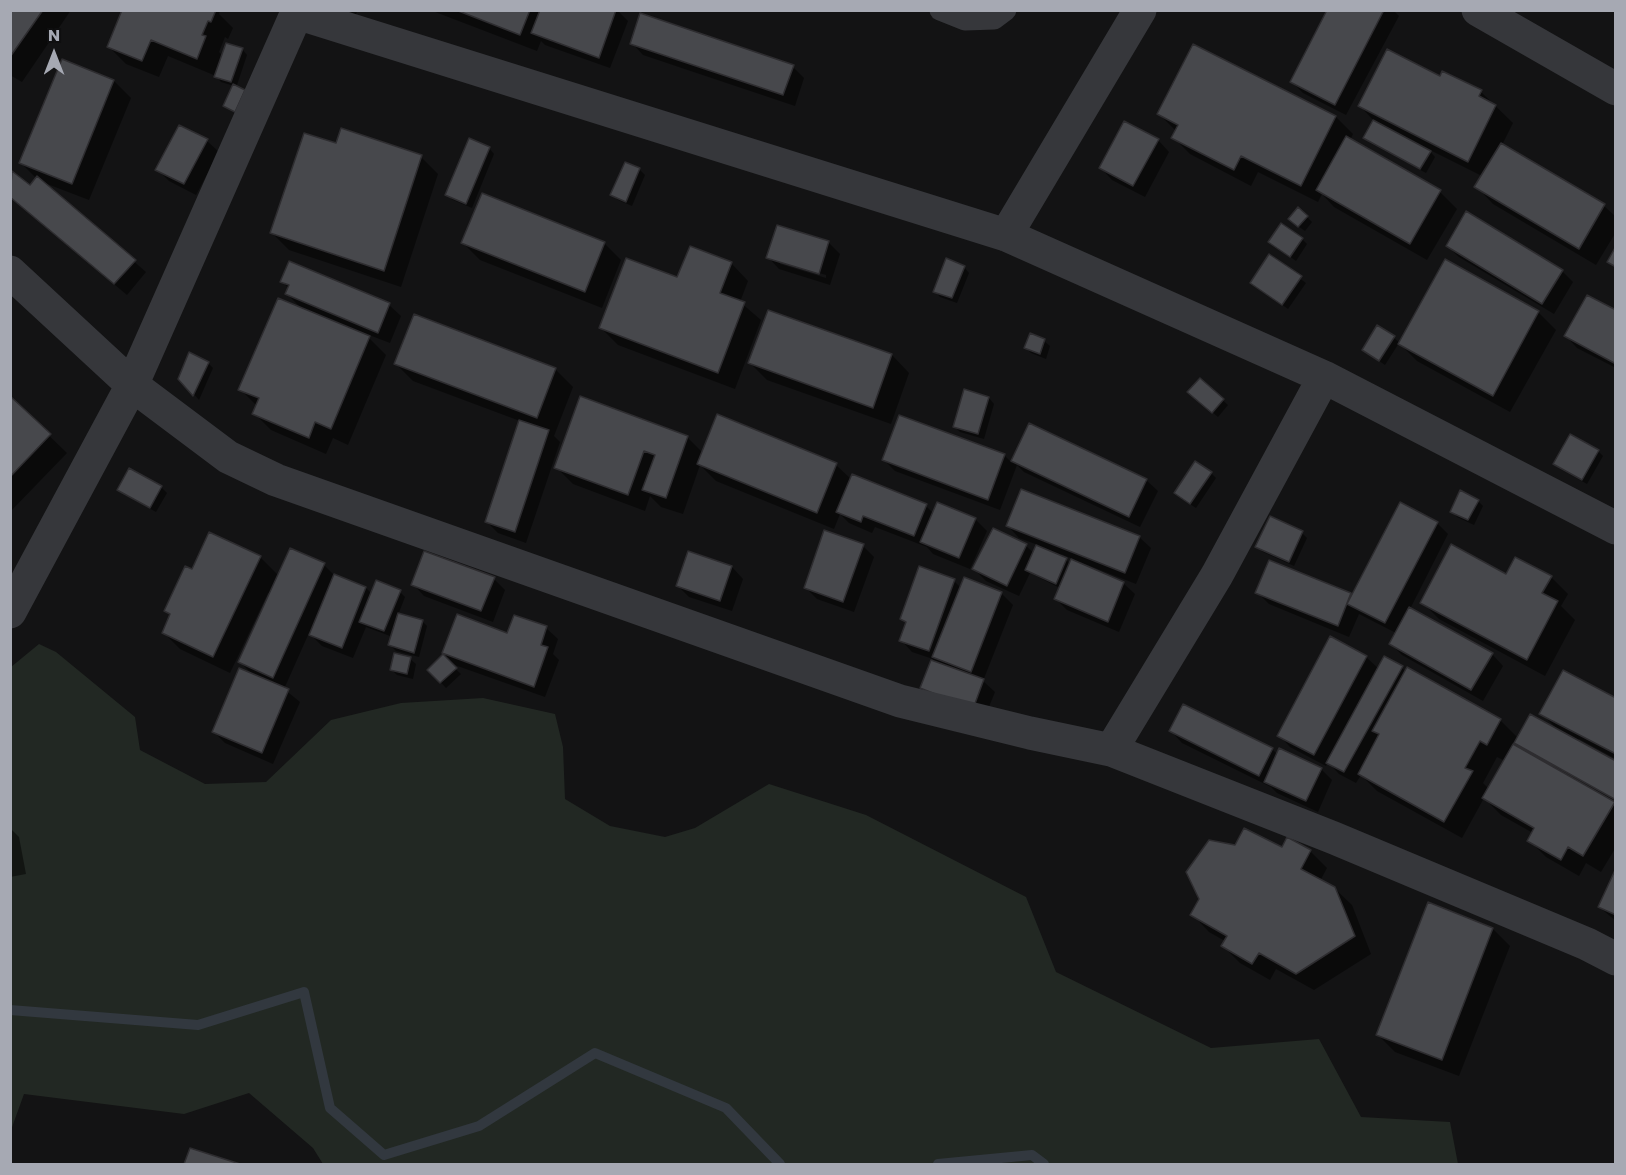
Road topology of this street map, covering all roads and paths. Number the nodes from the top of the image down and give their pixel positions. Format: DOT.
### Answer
graph roads {
  1 [pos="940,10"];
  2 [pos="1006,10"];
  3 [pos="1140,10"];
  4 [pos="1478,10"];
  5 [pos="298,12"];
  6 [pos="1616,89"];
  7 [pos="1006,235"];
  8 [pos="10,272"];
  9 [pos="1323,377"];
  10 [pos="132,385"];
  11 [pos="1616,528"];
  12 [pos="10,612"];
  13 [pos="1111,750"];
  14 [pos="1616,959"];
  1 -- 2 [label="lane"];
  3 -- 7 [label="street"];
  4 -- 6 [label="street"];
  5 -- 7 [label="street"];
  5 -- 10 [label="street"];
  7 -- 9 [label="street"];
  8 -- 10 [label="street"];
  9 -- 11 [label="street"];
  9 -- 13 [label="street"];
  10 -- 12 [label="street"];
  10 -- 13 [label="street"];
  13 -- 14 [label="street"];
}
